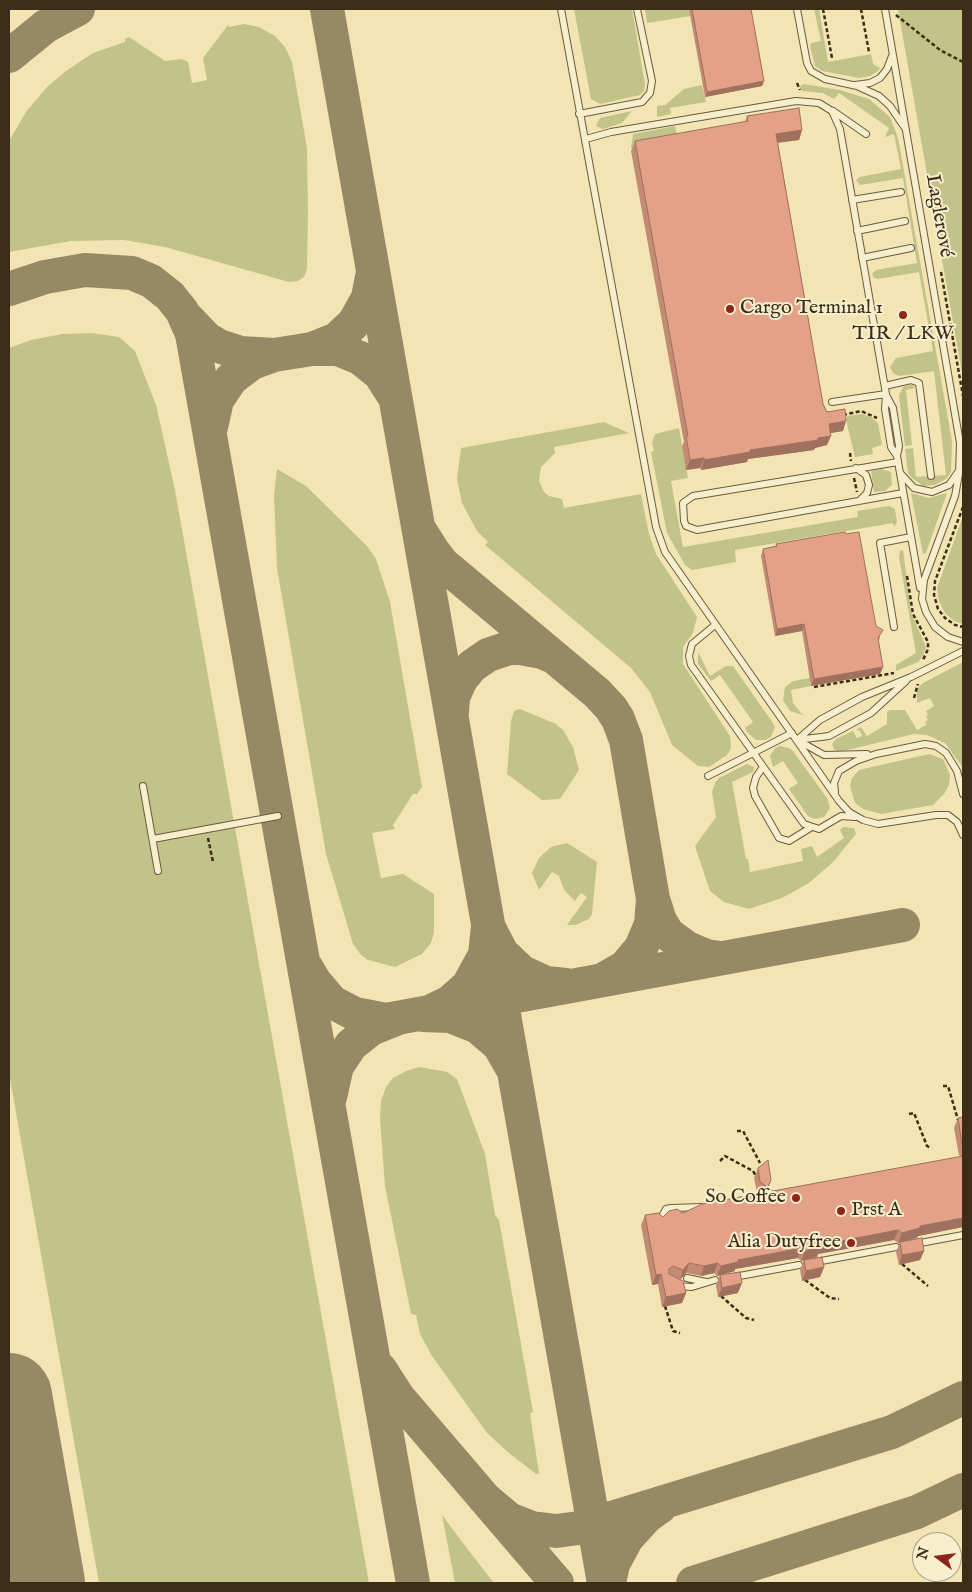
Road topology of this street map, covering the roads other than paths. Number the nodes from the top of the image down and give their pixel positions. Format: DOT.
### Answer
graph roads {
  1 [pos="561,9"];
  2 [pos="637,9"];
  3 [pos="797,9"];
  4 [pos="885,9"];
  5 [pos="893,51"];
  6 [pos="851,85"];
  7 [pos="832,111"];
  8 [pos="579,114"];
  9 [pos="906,130"];
  10 [pos="866,134"];
  11 [pos="586,139"];
  12 [pos="901,192"];
  13 [pos="852,200"];
  14 [pos="905,221"];
  15 [pos="857,231"];
  16 [pos="911,248"];
  17 [pos="862,258"];
  18 [pos="884,386"];
  19 [pos="886,394"];
  20 [pos="832,402"];
  21 [pos="898,462"];
  22 [pos="960,464"];
  23 [pos="852,466"];
  24 [pos="931,476"];
  25 [pos="904,493"];
  26 [pos="858,499"];
  27 [pos="911,537"];
  28 [pos="922,599"];
  29 [pos="715,625"];
  30 [pos="894,627"];
  31 [pos="963,642"];
  32 [pos="963,651"];
  33 [pos="911,677"];
  34 [pos="792,733"];
  35 [pos="797,740"];
  36 [pos="752,753"];
  37 [pos="876,754"];
  38 [pos="763,767"];
  39 [pos="957,772"];
  40 [pos="708,776"];
  41 [pos="963,779"];
  42 [pos="143,786"];
  43 [pos="963,794"];
  44 [pos="839,801"];
  45 [pos="278,816"];
  46 [pos="856,817"];
  47 [pos="807,826"];
  48 [pos="963,835"];
  49 [pos="152,839"];
  50 [pos="158,871"];
  51 [pos="710,1206"];
  52 [pos="700,1208"];
  53 [pos="686,1214"];
  54 [pos="659,1222"];
  55 [pos="963,1235"];
  56 [pos="910,1245"];
  57 [pos="896,1247"];
  58 [pos="687,1278"];
  59 [pos="730,1278"];
  60 [pos="715,1280"];
  61 [pos="670,1281"];
  62 [pos="707,1282"];
  1 -- 8 [label="lane"];
  2 -- 8 [label="lane"];
  3 -- 6 [label="lane"];
  4 -- 5 [label="lane, Laglerové"];
  5 -- 6 [label="lane"];
  5 -- 9 [label="lane, Laglerové"];
  6 -- 9 [label="lane"];
  7 -- 10 [label="lane"];
  7 -- 11 [label="lane"];
  7 -- 13 [label="lane"];
  8 -- 11 [label="lane"];
  9 -- 22 [label="lane, Laglerové"];
  11 -- 29 [label="lane"];
  12 -- 13 [label="lane"];
  13 -- 15 [label="lane"];
  14 -- 15 [label="lane"];
  15 -- 17 [label="lane"];
  16 -- 17 [label="lane"];
  17 -- 18 [label="lane"];
  18 -- 19 [label="lane"];
  18 -- 24 [label="lane"];
  19 -- 20 [label="lane"];
  19 -- 21 [label="lane"];
  21 -- 22 [label="lane"];
  21 -- 23 [label="lane"];
  21 -- 25 [label="lane"];
  22 -- 28 [label="lane, Laglerové"];
  23 -- 26 [label="lane"];
  23 -- 26 [label="lane"];
  25 -- 26 [label="lane"];
  25 -- 27 [label="lane"];
  27 -- 28 [label="lane"];
  27 -- 30 [label="lane"];
  28 -- 31 [label="lane"];
  29 -- 34 [label="lane"];
  29 -- 36 [label="lane"];
  32 -- 33 [label="lane"];
  33 -- 35 [label="lane"];
  33 -- 35 [label="lane"];
  34 -- 35 [label="lane"];
  34 -- 36 [label="lane"];
  35 -- 37 [label="lane"];
  35 -- 44 [label="lane"];
  36 -- 38 [label="lane"];
  36 -- 40 [label="lane"];
  37 -- 39 [label="lane"];
  37 -- 44 [label="lane"];
  38 -- 47 [label="lane"];
  38 -- 47 [label="lane"];
  39 -- 41 [label="lane"];
  39 -- 43 [label="lane"];
  42 -- 49 [label="lane"];
  44 -- 46 [label="lane"];
  45 -- 49 [label="lane"];
  46 -- 47 [label="lane"];
  46 -- 48 [label="lane"];
  49 -- 50 [label="lane"];
  51 -- 52 [label="lane"];
  52 -- 53 [label="lane"];
  52 -- 54 [label="lane"];
  55 -- 56 [label="lane"];
  57 -- 59 [label="lane"];
  58 -- 62 [label="lane"];
  60 -- 62 [label="lane"];
  61 -- 62 [label="lane"];
}
